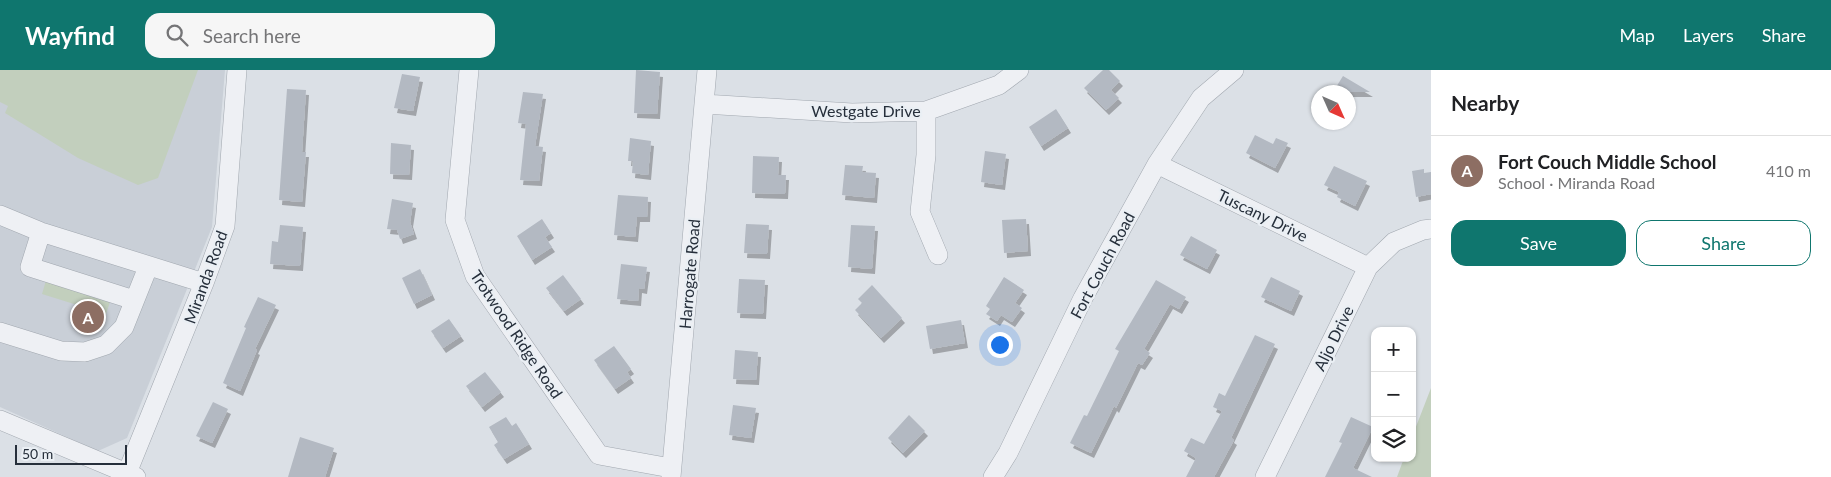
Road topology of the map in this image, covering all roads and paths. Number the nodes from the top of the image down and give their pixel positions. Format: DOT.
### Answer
graph roads {
  1 [pos="237,70"];
  2 [pos="468,70"];
  3 [pos="707,70"];
  4 [pos="1019,70"];
  5 [pos="1234,70"];
  6 [pos="704,104"];
  7 [pos="926,110"];
  8 [pos="1158,164"];
  9 [pos="0,215"];
  10 [pos="1431,229"];
  11 [pos="41,232"];
  12 [pos="938,255"];
  13 [pos="148,267"];
  14 [pos="1368,267"];
  15 [pos="204,283"];
  16 [pos="134,300"];
  17 [pos="0,332"];
  18 [pos="0,420"];
  19 [pos="671,472"];
  20 [pos="132,475"];
  21 [pos="993,477"];
  22 [pos="1265,477"];
  1 -- 15 [label="street, Miranda Road"];
  2 -- 19 [label="street, Trotwood Ridge Road"];
  3 -- 6 [label="street, Harrogate Road"];
  4 -- 7 [label="street, Westgate Drive"];
  5 -- 8 [label="street, Fort Couch Road"];
  6 -- 7 [label="street, Westgate Drive"];
  6 -- 19 [label="street, Harrogate Road"];
  7 -- 12 [label="street"];
  8 -- 14 [label="street, Tuscany Drive"];
  8 -- 21 [label="street, Fort Couch Road"];
  9 -- 11 [label="street"];
  10 -- 14 [label="street, Aljo Drive"];
  11 -- 13 [label="street"];
  11 -- 16 [label="street"];
  13 -- 15 [label="street"];
  13 -- 16 [label="street"];
  14 -- 22 [label="street, Aljo Drive"];
  15 -- 20 [label="street, Miranda Road"];
  16 -- 17 [label="street"];
  18 -- 20 [label="street"];
}
